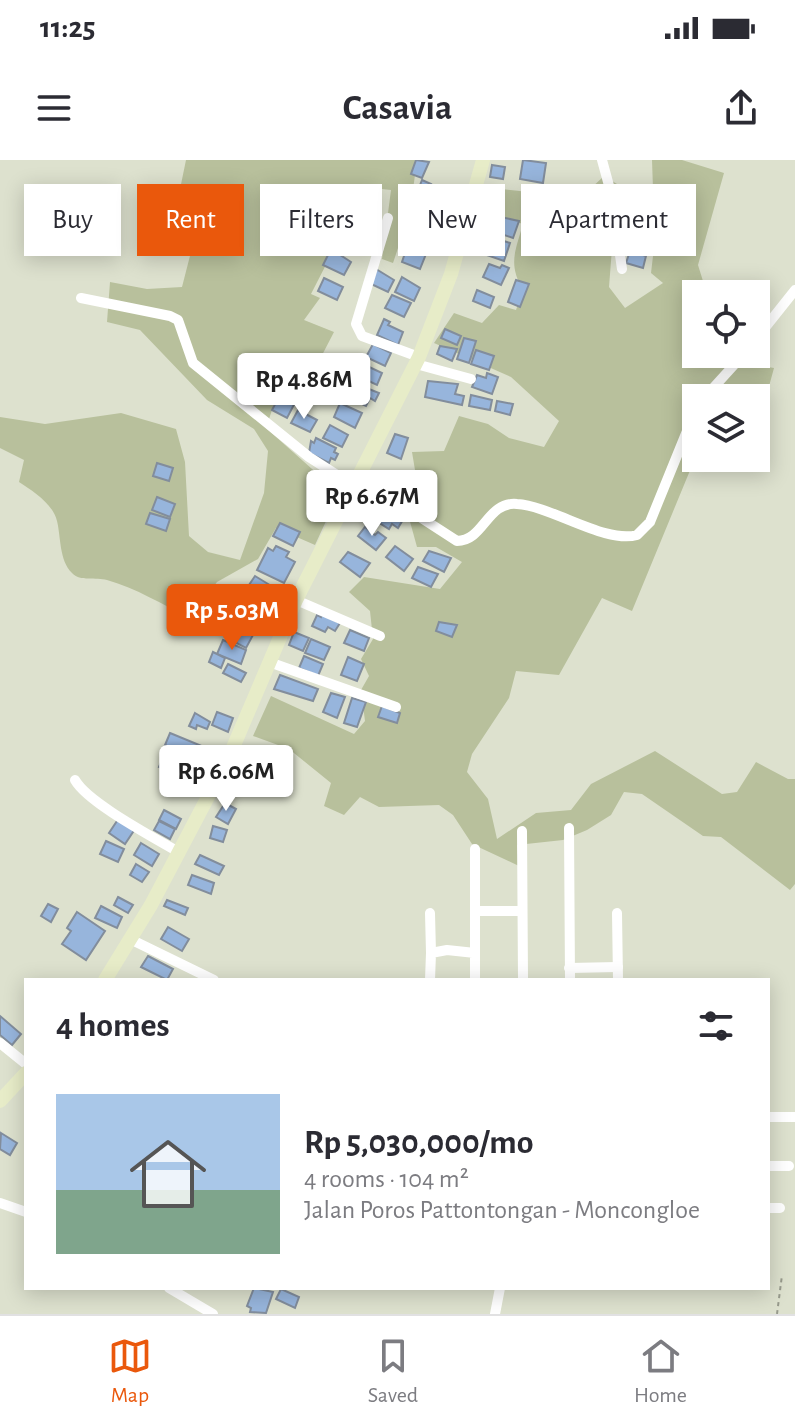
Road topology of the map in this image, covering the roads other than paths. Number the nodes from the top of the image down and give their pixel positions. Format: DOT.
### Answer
graph roads {
  1 [pos="483,160"];
  2 [pos="602,160"];
  3 [pos="388,218"];
  4 [pos="622,269"];
  5 [pos="795,290"];
  6 [pos="81,298"];
  7 [pos="770,321"];
  8 [pos="418,360"];
  9 [pos="731,368"];
  10 [pos="471,379"];
  11 [pos="717,384"];
  12 [pos="682,443"];
  13 [pos="354,486"];
  14 [pos="296,600"];
  15 [pos="380,636"];
  16 [pos="269,662"];
  17 [pos="396,707"];
  18 [pos="75,780"];
  19 [pos="569,828"];
  20 [pos="522,831"];
  21 [pos="475,849"];
  22 [pos="180,853"];
  23 [pos="475,911"];
  24 [pos="522,911"];
  25 [pos="430,913"];
  26 [pos="617,913"];
  27 [pos="132,940"];
  28 [pos="431,953"];
  29 [pos="475,953"];
  30 [pos="618,967"];
  31 [pos="570,974"];
  32 [pos="106,978"];
  33 [pos="210,978"];
  34 [pos="430,978"];
  35 [pos="475,978"];
  36 [pos="523,978"];
  37 [pos="618,978"];
  38 [pos="0,1043"];
  39 [pos="24,1062"];
  40 [pos="24,1075"];
  41 [pos="0,1101"];
  42 [pos="770,1117"];
  43 [pos="795,1117"];
  44 [pos="770,1166"];
  45 [pos="789,1166"];
  46 [pos="0,1203"];
  47 [pos="770,1208"];
  48 [pos="780,1208"];
  49 [pos="24,1211"];
  50 [pos="172,1290"];
  51 [pos="500,1290"];
  52 [pos="213,1314"];
  53 [pos="495,1314"];
  1 -- 8 [label="street"];
  2 -- 4 [label="street"];
  3 -- 8 [label="street"];
  5 -- 7 [label="street"];
  6 -- 13 [label="street"];
  8 -- 10 [label="street"];
  8 -- 13 [label="street"];
  9 -- 11 [label="street"];
  12 -- 13 [label="street"];
  13 -- 14 [label="street"];
  14 -- 15 [label="street"];
  14 -- 16 [label="street"];
  16 -- 17 [label="street"];
  16 -- 22 [label="street"];
  18 -- 22 [label="street"];
  19 -- 31 [label="street"];
  20 -- 24 [label="street"];
  21 -- 23 [label="street"];
  22 -- 27 [label="street"];
  23 -- 24 [label="street"];
  23 -- 29 [label="street"];
  24 -- 36 [label="street"];
  25 -- 28 [label="street"];
  26 -- 30 [label="street"];
  27 -- 32 [label="street"];
  27 -- 33 [label="street"];
  28 -- 29 [label="street"];
  28 -- 34 [label="street"];
  29 -- 35 [label="street"];
  30 -- 31 [label="street"];
  30 -- 37 [label="street"];
  38 -- 39 [label="street"];
  40 -- 41 [label="street"];
  42 -- 43 [label="street"];
  44 -- 45 [label="street"];
  46 -- 49 [label="street"];
  47 -- 48 [label="street"];
  50 -- 52 [label="street"];
  51 -- 53 [label="street"];
}
